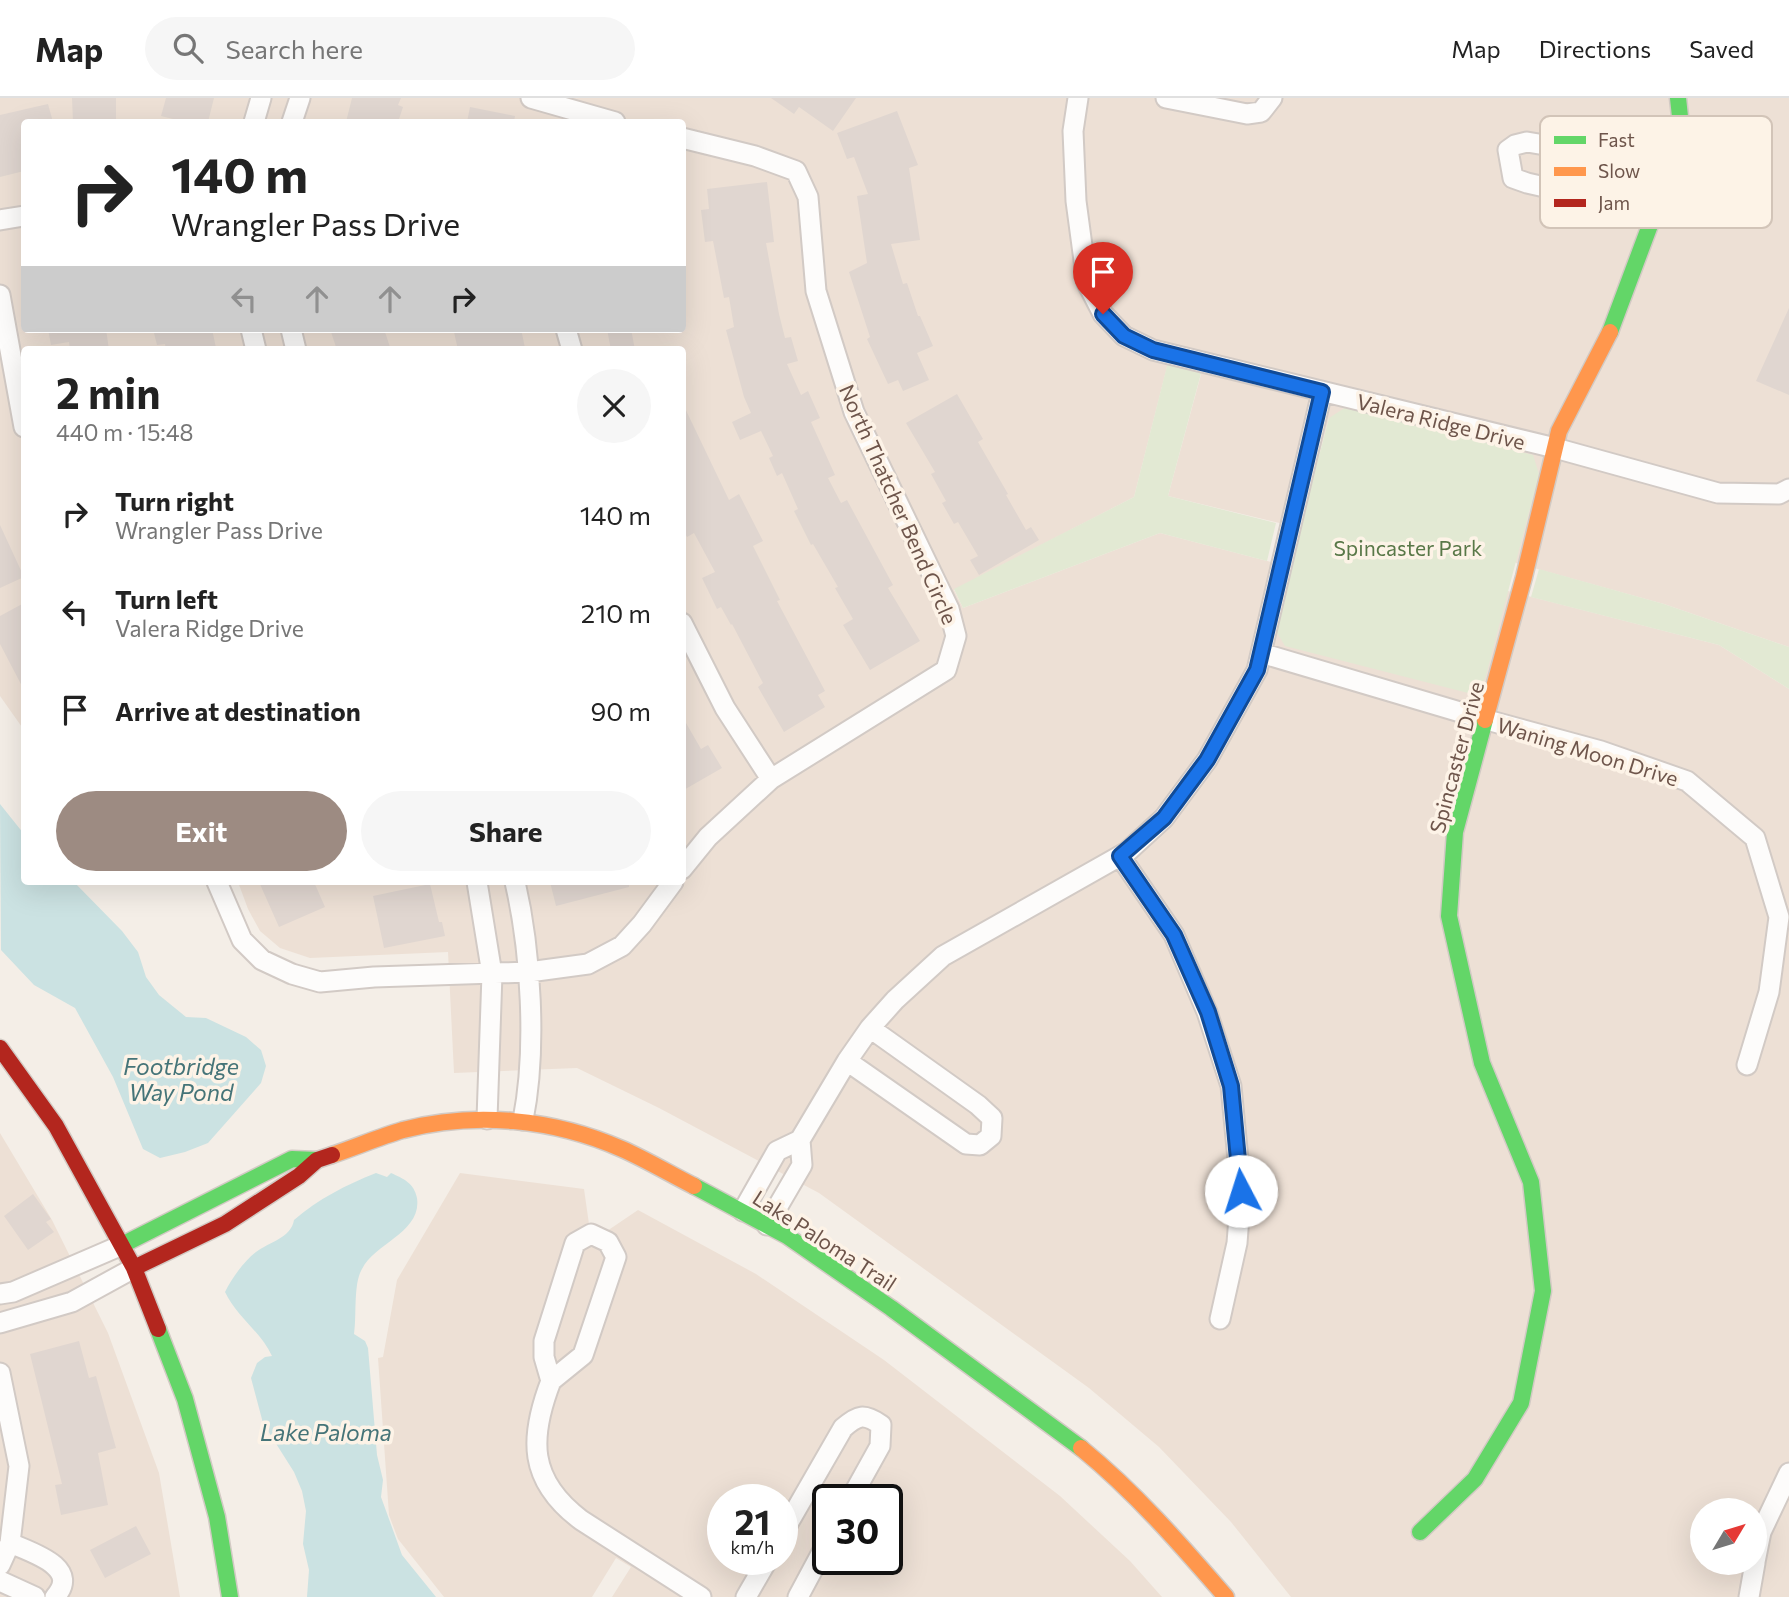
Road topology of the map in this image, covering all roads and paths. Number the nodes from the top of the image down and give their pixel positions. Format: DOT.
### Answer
graph roads {
  1 [pos="261,98"];
  2 [pos="300,98"];
  3 [pos="531,98"];
  4 [pos="1078,98"];
  5 [pos="1166,98"];
  6 [pos="1272,98"];
  7 [pos="1678,98"];
  8 [pos="1680,116"];
  9 [pos="255,119"];
  10 [pos="293,119"];
  11 [pos="582,119"];
  12 [pos="686,139"];
  13 [pos="1540,144"];
  14 [pos="1540,186"];
  15 [pos="21,216"];
  16 [pos="0,220"];
  17 [pos="1649,228"];
  18 [pos="0,295"];
  19 [pos="1322,392"];
  20 [pos="21,410"];
  21 [pos="1555,448"];
  22 [pos="1786,496"];
  23 [pos="686,632"];
  24 [pos="1261,653"];
  25 [pos="1487,720"];
  26 [pos="771,779"];
  27 [pos="1120,856"];
  28 [pos="686,864"];
  29 [pos="218,885"];
  30 [pos="478,885"];
  31 [pos="515,885"];
  32 [pos="671,885"];
  33 [pos="511,973"];
  34 [pos="870,1028"];
  35 [pos="0,1048"];
  36 [pos="847,1061"];
  37 [pos="1747,1065"];
  38 [pos="487,1119"];
  39 [pos="523,1120"];
  40 [pos="800,1140"];
  41 [pos="317,1160"];
  42 [pos="743,1210"];
  43 [pos="767,1225"];
  44 [pos="122,1245"];
  45 [pos="134,1268"];
  46 [pos="0,1294"];
  47 [pos="1220,1319"];
  48 [pos="0,1322"];
  49 [pos="0,1373"];
  50 [pos="551,1381"];
  51 [pos="1789,1473"];
  52 [pos="859,1484"];
  53 [pos="798,1506"];
  54 [pos="1768,1517"];
  55 [pos="1420,1532"];
  56 [pos="10,1543"];
  57 [pos="0,1565"];
  58 [pos="812,1571"];
  59 [pos="759,1575"];
  60 [pos="1753,1575"];
  61 [pos="0,1581"];
  62 [pos="35,1597"];
  63 [pos="55,1597"];
  64 [pos="230,1597"];
  65 [pos="701,1597"];
  66 [pos="746,1597"];
  67 [pos="798,1597"];
  68 [pos="1226,1597"];
  69 [pos="1749,1597"];
  1 -- 9 [label="street"];
  2 -- 10 [label="street"];
  3 -- 11 [label="street"];
  4 -- 19 [label="street, Valera Ridge Drive"];
  5 -- 6 [label="street"];
  7 -- 8 [label="street, Spincaster Drive"];
  12 -- 26 [label="street, North Thatcher Bend Circle"];
  13 -- 14 [label="street"];
  15 -- 16 [label="street"];
  17 -- 21 [label="street, Spincaster Drive"];
  18 -- 20 [label="street"];
  19 -- 21 [label="street, Valera Ridge Drive"];
  19 -- 24 [label="street"];
  21 -- 22 [label="street, Valera Ridge Drive"];
  21 -- 25 [label="street, Spincaster Drive"];
  23 -- 26 [label="street"];
  24 -- 25 [label="street, Waning Moon Drive"];
  24 -- 27 [label="street"];
  25 -- 37 [label="street, Waning Moon Drive"];
  25 -- 55 [label="street, Spincaster Drive"];
  26 -- 28 [label="street, North Thatcher Bend Circle"];
  27 -- 34 [label="street"];
  27 -- 47 [label="street"];
  29 -- 33 [label="street"];
  30 -- 33 [label="street"];
  31 -- 33 [label="street"];
  32 -- 33 [label="street"];
  33 -- 38 [label="street"];
  33 -- 39 [label="street"];
  34 -- 36 [label="street"];
  34 -- 36 [label="street"];
  35 -- 44 [label="street"];
  36 -- 40 [label="street"];
  38 -- 39 [label="street, Lake Paloma Trail"];
  38 -- 41 [label="street, Lake Paloma Trail"];
  39 -- 42 [label="street, Lake Paloma Trail"];
  40 -- 42 [label="street"];
  40 -- 43 [label="street"];
  41 -- 44 [label="street, Lake Paloma Trail"];
  41 -- 45 [label="street, Lake Paloma Trail"];
  42 -- 43 [label="street, Lake Paloma Trail"];
  43 -- 68 [label="street, Lake Paloma Trail"];
  44 -- 45 [label="street"];
  44 -- 46 [label="street"];
  45 -- 48 [label="street"];
  45 -- 64 [label="street"];
  49 -- 56 [label="street"];
  50 -- 50 [label="street"];
  50 -- 65 [label="street"];
  51 -- 54 [label="street"];
  52 -- 53 [label="street"];
  56 -- 57 [label="street"];
  56 -- 63 [label="street"];
  58 -- 67 [label="street"];
  59 -- 66 [label="street"];
  60 -- 69 [label="street"];
  61 -- 62 [label="street"];
}
